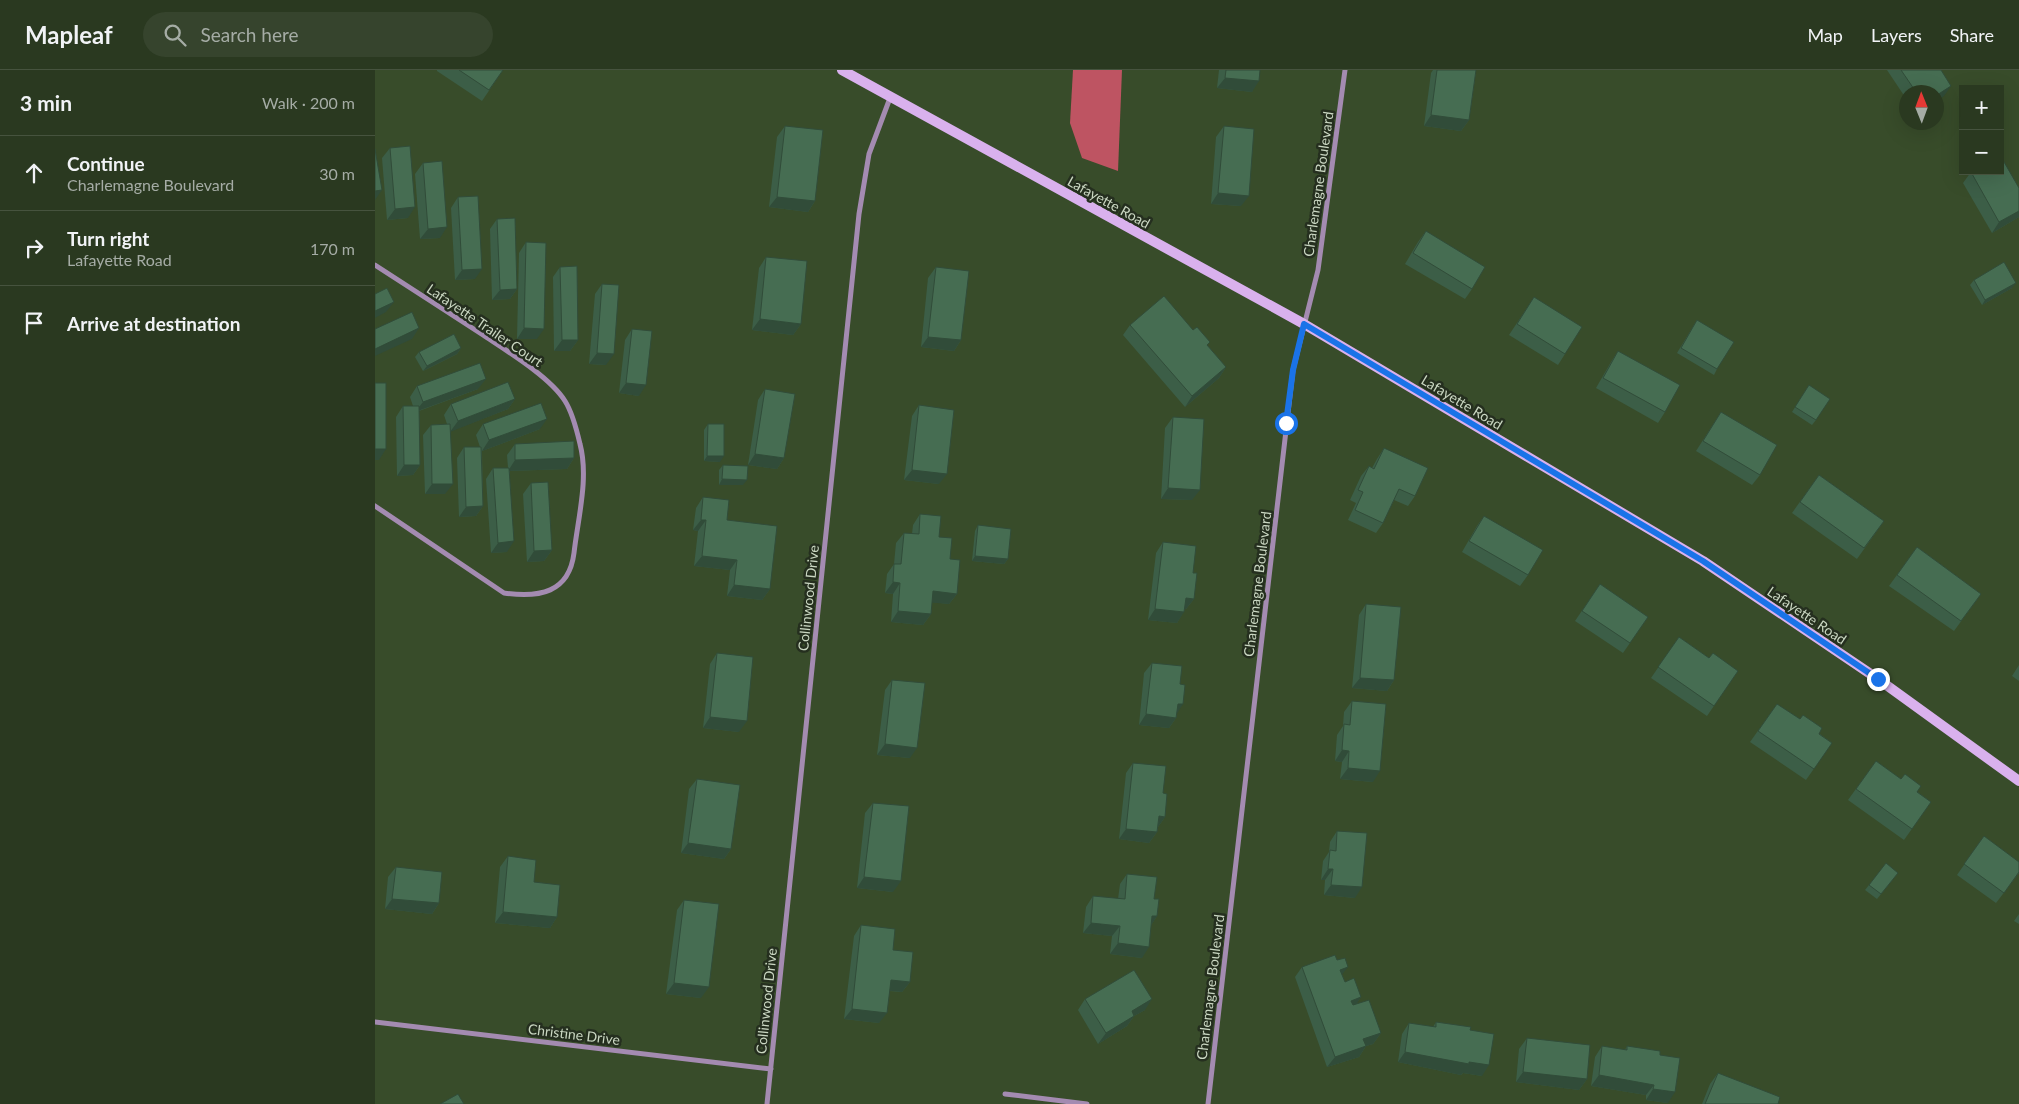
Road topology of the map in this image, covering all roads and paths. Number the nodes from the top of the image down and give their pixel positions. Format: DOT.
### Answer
graph roads {
  1 [pos="842,70"];
  2 [pos="1345,70"];
  3 [pos="890,98"];
  4 [pos="375,265"];
  5 [pos="1304,324"];
  6 [pos="375,506"];
  7 [pos="2019,781"];
  8 [pos="375,1022"];
  9 [pos="771,1069"];
  10 [pos="1005,1094"];
  11 [pos="767,1104"];
  12 [pos="1087,1104"];
  13 [pos="1208,1104"];
  1 -- 3 [label="main road, Lafayette Road"];
  2 -- 5 [label="street, Charlemagne Boulevard"];
  3 -- 5 [label="main road, Lafayette Road"];
  3 -- 9 [label="street, Collinwood Drive"];
  4 -- 6 [label="street, Lafayette Trailer Court"];
  5 -- 7 [label="main road, Lafayette Road"];
  5 -- 13 [label="street, Charlemagne Boulevard"];
  8 -- 9 [label="street, Christine Drive"];
  9 -- 11 [label="street, Collinwood Drive"];
  10 -- 12 [label="street"];
}
